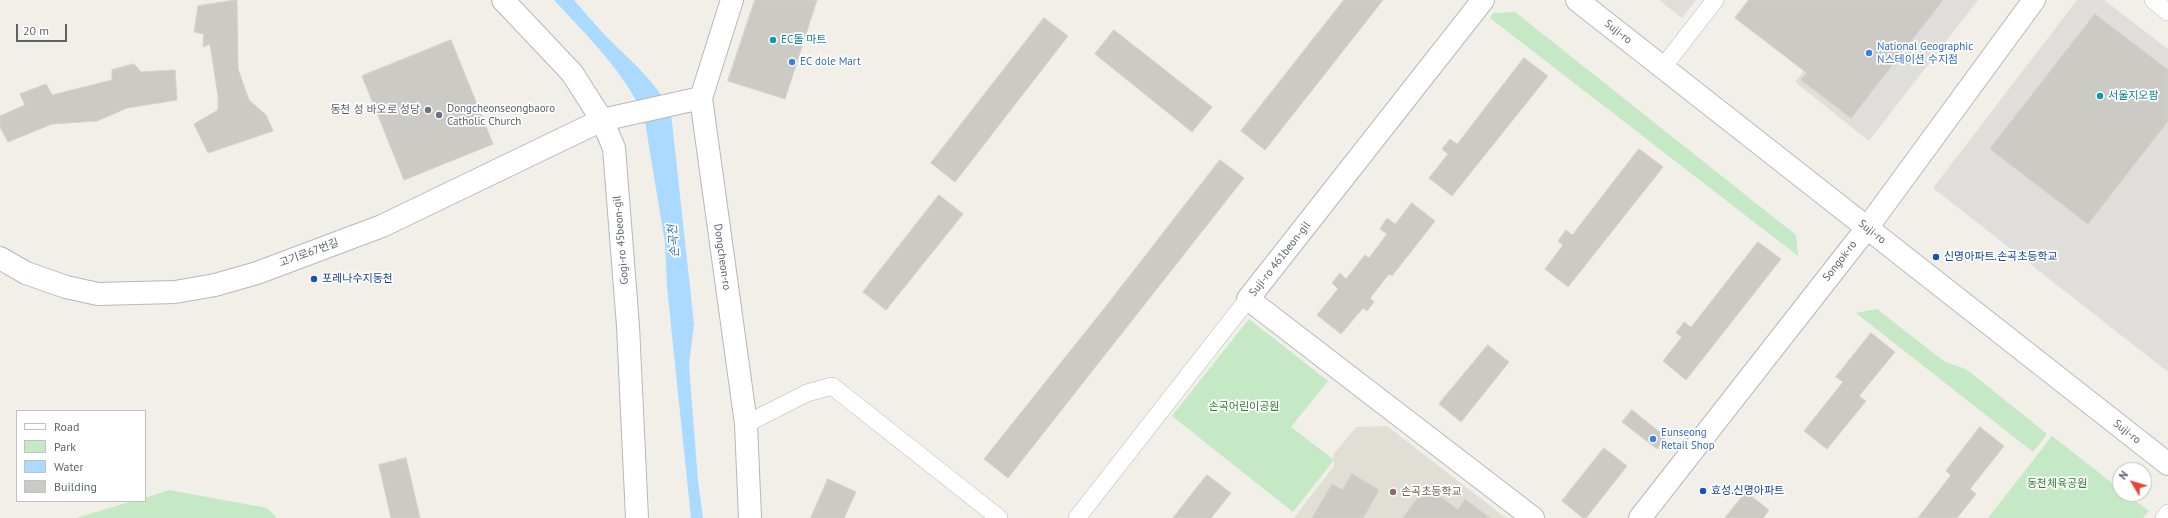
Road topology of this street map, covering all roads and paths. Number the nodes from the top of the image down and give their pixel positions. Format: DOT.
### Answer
graph roads {
  1 [pos="504,0"];
  2 [pos="732,0"];
  3 [pos="1483,0"];
  4 [pos="1577,0"];
  5 [pos="1715,0"];
  6 [pos="2034,0"];
  7 [pos="2153,0"];
  8 [pos="2168,12"];
  9 [pos="1663,67"];
  10 [pos="693,100"];
  11 [pos="602,120"];
  12 [pos="1866,228"];
  13 [pos="0,258"];
  14 [pos="1248,299"];
  15 [pos="746,424"];
  16 [pos="2168,464"];
  17 [pos="2168,513"];
  18 [pos="637,518"];
  19 [pos="750,518"];
  20 [pos="999,518"];
  21 [pos="1077,518"];
  22 [pos="1533,518"];
  23 [pos="1640,518"];
  24 [pos="2164,518"];
  1 -- 11 [label="street, Gogi-ro 45beon-gil"];
  2 -- 10 [label="street, Dongcheon-ro"];
  3 -- 14 [label="street, Suji-ro 461beon-gil"];
  4 -- 9 [label="street, Suji-ro"];
  5 -- 9 [label="street"];
  6 -- 12 [label="street, Songok-ro"];
  7 -- 8 [label="street"];
  9 -- 12 [label="street, Suji-ro"];
  10 -- 11 [label="street, 고기로67번길"];
  10 -- 15 [label="street, Dongcheon-ro"];
  11 -- 13 [label="street, 고기로67번길"];
  11 -- 18 [label="street, Gogi-ro 45beon-gil"];
  12 -- 16 [label="street, Suji-ro"];
  12 -- 23 [label="street, Songok-ro"];
  14 -- 21 [label="street, Suji-ro 461beon-gil"];
  14 -- 22 [label="street"];
  15 -- 19 [label="street, Dongcheon-ro"];
  15 -- 20 [label="street"];
  17 -- 24 [label="street"];
}
